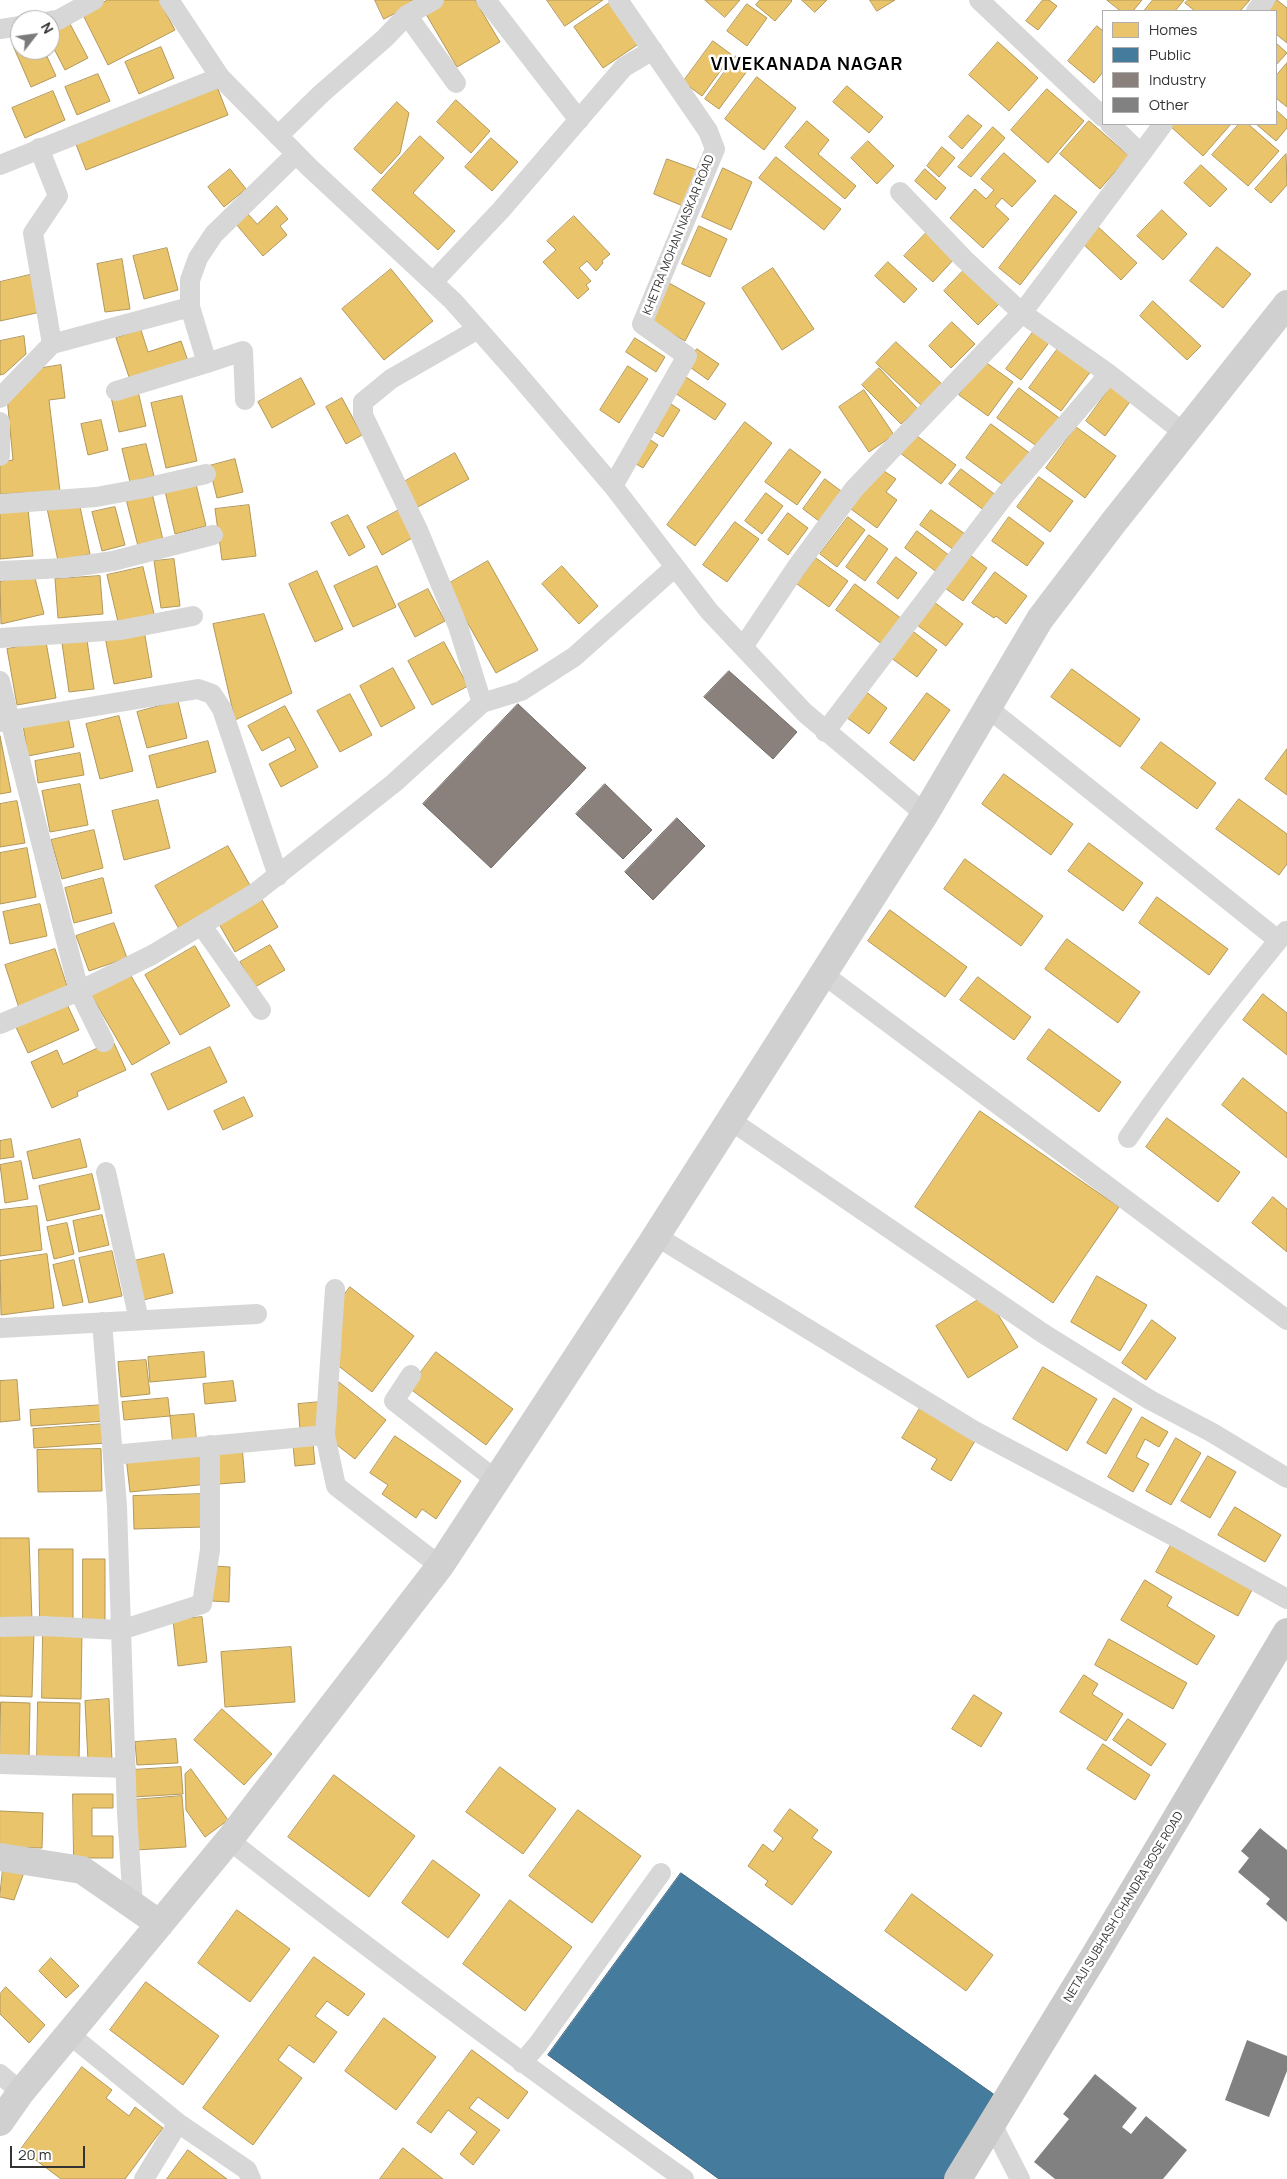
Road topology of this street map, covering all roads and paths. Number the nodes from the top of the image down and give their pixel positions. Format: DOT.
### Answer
graph roads {
  1 [pos="94,0"];
  2 [pos="169,0"];
  3 [pos="434,0"];
  4 [pos="486,0"];
  5 [pos="618,0"];
  6 [pos="979,0"];
  7 [pos="1265,0"];
  8 [pos="1257,10"];
  9 [pos="407,15"];
  10 [pos="60,19"];
  11 [pos="653,50"];
  12 [pos="220,76"];
  13 [pos="456,83"];
  14 [pos="1102,116"];
  15 [pos="579,120"];
  16 [pos="1111,125"];
  17 [pos="1163,125"];
  18 [pos="278,136"];
  19 [pos="39,148"];
  20 [pos="296,154"];
  21 [pos="1141,154"];
  22 [pos="0,165"];
  23 [pos="900,192"];
  24 [pos="433,282"];
  25 [pos="1287,304"];
  26 [pos="190,307"];
  27 [pos="1022,313"];
  28 [pos="478,329"];
  29 [pos="52,344"];
  30 [pos="207,363"];
  31 [pos="1110,374"];
  32 [pos="116,391"];
  33 [pos="0,398"];
  34 [pos="245,400"];
  35 [pos="0,422"];
  36 [pos="1184,433"];
  37 [pos="0,456"];
  38 [pos="206,474"];
  39 [pos="613,486"];
  40 [pos="0,504"];
  41 [pos="213,535"];
  42 [pos="675,567"];
  43 [pos="0,571"];
  44 [pos="193,616"];
  45 [pos="0,638"];
  46 [pos="743,647"];
  47 [pos="0,681"];
  48 [pos="482,703"];
  49 [pos="988,708"];
  50 [pos="5,721"];
  51 [pos="824,732"];
  52 [pos="925,814"];
  53 [pos="278,876"];
  54 [pos="202,926"];
  55 [pos="1283,935"];
  56 [pos="823,974"];
  57 [pos="79,991"];
  58 [pos="261,1010"];
  59 [pos="0,1024"];
  60 [pos="104,1042"];
  61 [pos="730,1120"];
  62 [pos="1128,1138"];
  63 [pos="106,1172"];
  64 [pos="656,1236"];
  65 [pos="335,1289"];
  66 [pos="257,1314"];
  67 [pos="139,1320"];
  68 [pos="1287,1320"];
  69 [pos="102,1322"];
  70 [pos="0,1328"];
  71 [pos="411,1375"];
  72 [pos="325,1435"];
  73 [pos="210,1445"];
  74 [pos="113,1455"];
  75 [pos="1287,1478"];
  76 [pos="496,1480"];
  77 [pos="440,1566"];
  78 [pos="1287,1599"];
  79 [pos="0,1627"];
  80 [pos="121,1630"];
  81 [pos="1287,1632"];
  82 [pos="0,1764"];
  83 [pos="126,1768"];
  84 [pos="229,1840"];
  85 [pos="0,1857"];
  86 [pos="661,1872"];
  87 [pos="133,1905"];
  88 [pos="160,1924"];
  89 [pos="69,2034"];
  90 [pos="522,2063"];
  91 [pos="0,2074"];
  92 [pos="21,2092"];
  93 [pos="0,2122"];
  94 [pos="178,2122"];
  95 [pos="992,2124"];
  96 [pos="144,2179"];
  97 [pos="251,2179"];
  98 [pos="684,2179"];
  99 [pos="958,2179"];
  100 [pos="1020,2179"];
  1 -- 10 [label="street"];
  2 -- 12 [label="street"];
  3 -- 9 [label="street"];
  4 -- 15 [label="street"];
  5 -- 11 [label="street, KHETRA MOHAN NASKAR ROAD"];
  6 -- 14 [label="street"];
  7 -- 8 [label="street"];
  9 -- 13 [label="street"];
  9 -- 18 [label="street"];
  11 -- 15 [label="street"];
  11 -- 39 [label="street, KHETRA MOHAN NASKAR ROAD"];
  12 -- 18 [label="street"];
  12 -- 19 [label="street"];
  15 -- 24 [label="street"];
  16 -- 21 [label="street"];
  17 -- 21 [label="street"];
  18 -- 20 [label="street"];
  19 -- 22 [label="street"];
  19 -- 29 [label="street"];
  20 -- 24 [label="street"];
  20 -- 26 [label="street"];
  21 -- 27 [label="street"];
  23 -- 27 [label="street"];
  24 -- 28 [label="street"];
  25 -- 36 [label="street"];
  26 -- 29 [label="street"];
  26 -- 30 [label="street"];
  27 -- 31 [label="street"];
  27 -- 46 [label="street"];
  28 -- 39 [label="street"];
  28 -- 48 [label="street"];
  29 -- 33 [label="street"];
  30 -- 32 [label="street"];
  30 -- 34 [label="street"];
  31 -- 36 [label="street"];
  31 -- 51 [label="street"];
  35 -- 37 [label="street"];
  36 -- 49 [label="street"];
  38 -- 40 [label="street"];
  39 -- 42 [label="street"];
  41 -- 43 [label="street"];
  42 -- 46 [label="street"];
  42 -- 48 [label="street"];
  44 -- 45 [label="street"];
  46 -- 51 [label="street"];
  47 -- 50 [label="street"];
  48 -- 53 [label="street"];
  49 -- 52 [label="street"];
  49 -- 55 [label="street"];
  50 -- 53 [label="street"];
  50 -- 57 [label="street"];
  51 -- 52 [label="street"];
  52 -- 56 [label="street"];
  53 -- 54 [label="street"];
  54 -- 57 [label="street"];
  54 -- 58 [label="street"];
  55 -- 62 [label="street"];
  56 -- 61 [label="street"];
  56 -- 68 [label="street"];
  57 -- 59 [label="street"];
  57 -- 60 [label="street"];
  61 -- 64 [label="street"];
  61 -- 75 [label="street"];
  63 -- 67 [label="street"];
  64 -- 76 [label="street"];
  64 -- 78 [label="street"];
  65 -- 72 [label="street"];
  66 -- 67 [label="street"];
  67 -- 69 [label="street"];
  69 -- 70 [label="street"];
  69 -- 74 [label="street"];
  71 -- 76 [label="street"];
  72 -- 73 [label="street"];
  72 -- 77 [label="street"];
  73 -- 74 [label="street"];
  73 -- 80 [label="street"];
  74 -- 80 [label="street"];
  76 -- 77 [label="street"];
  77 -- 84 [label="street"];
  79 -- 80 [label="street"];
  80 -- 83 [label="street"];
  81 -- 95 [label="main road, NETAJI SUBHASH CHANDRA BOSE ROAD"];
  82 -- 83 [label="street"];
  83 -- 87 [label="street"];
  84 -- 88 [label="street"];
  84 -- 90 [label="street"];
  85 -- 87 [label="street"];
  86 -- 90 [label="street"];
  87 -- 88 [label="street"];
  88 -- 89 [label="street"];
  89 -- 92 [label="street"];
  89 -- 94 [label="street"];
  90 -- 98 [label="street"];
  91 -- 92 [label="street"];
  92 -- 93 [label="street"];
  94 -- 96 [label="street"];
  94 -- 97 [label="street"];
  95 -- 99 [label="main road, NETAJI SUBHASH CHANDRA BOSE ROAD"];
  95 -- 100 [label="street"];
}
